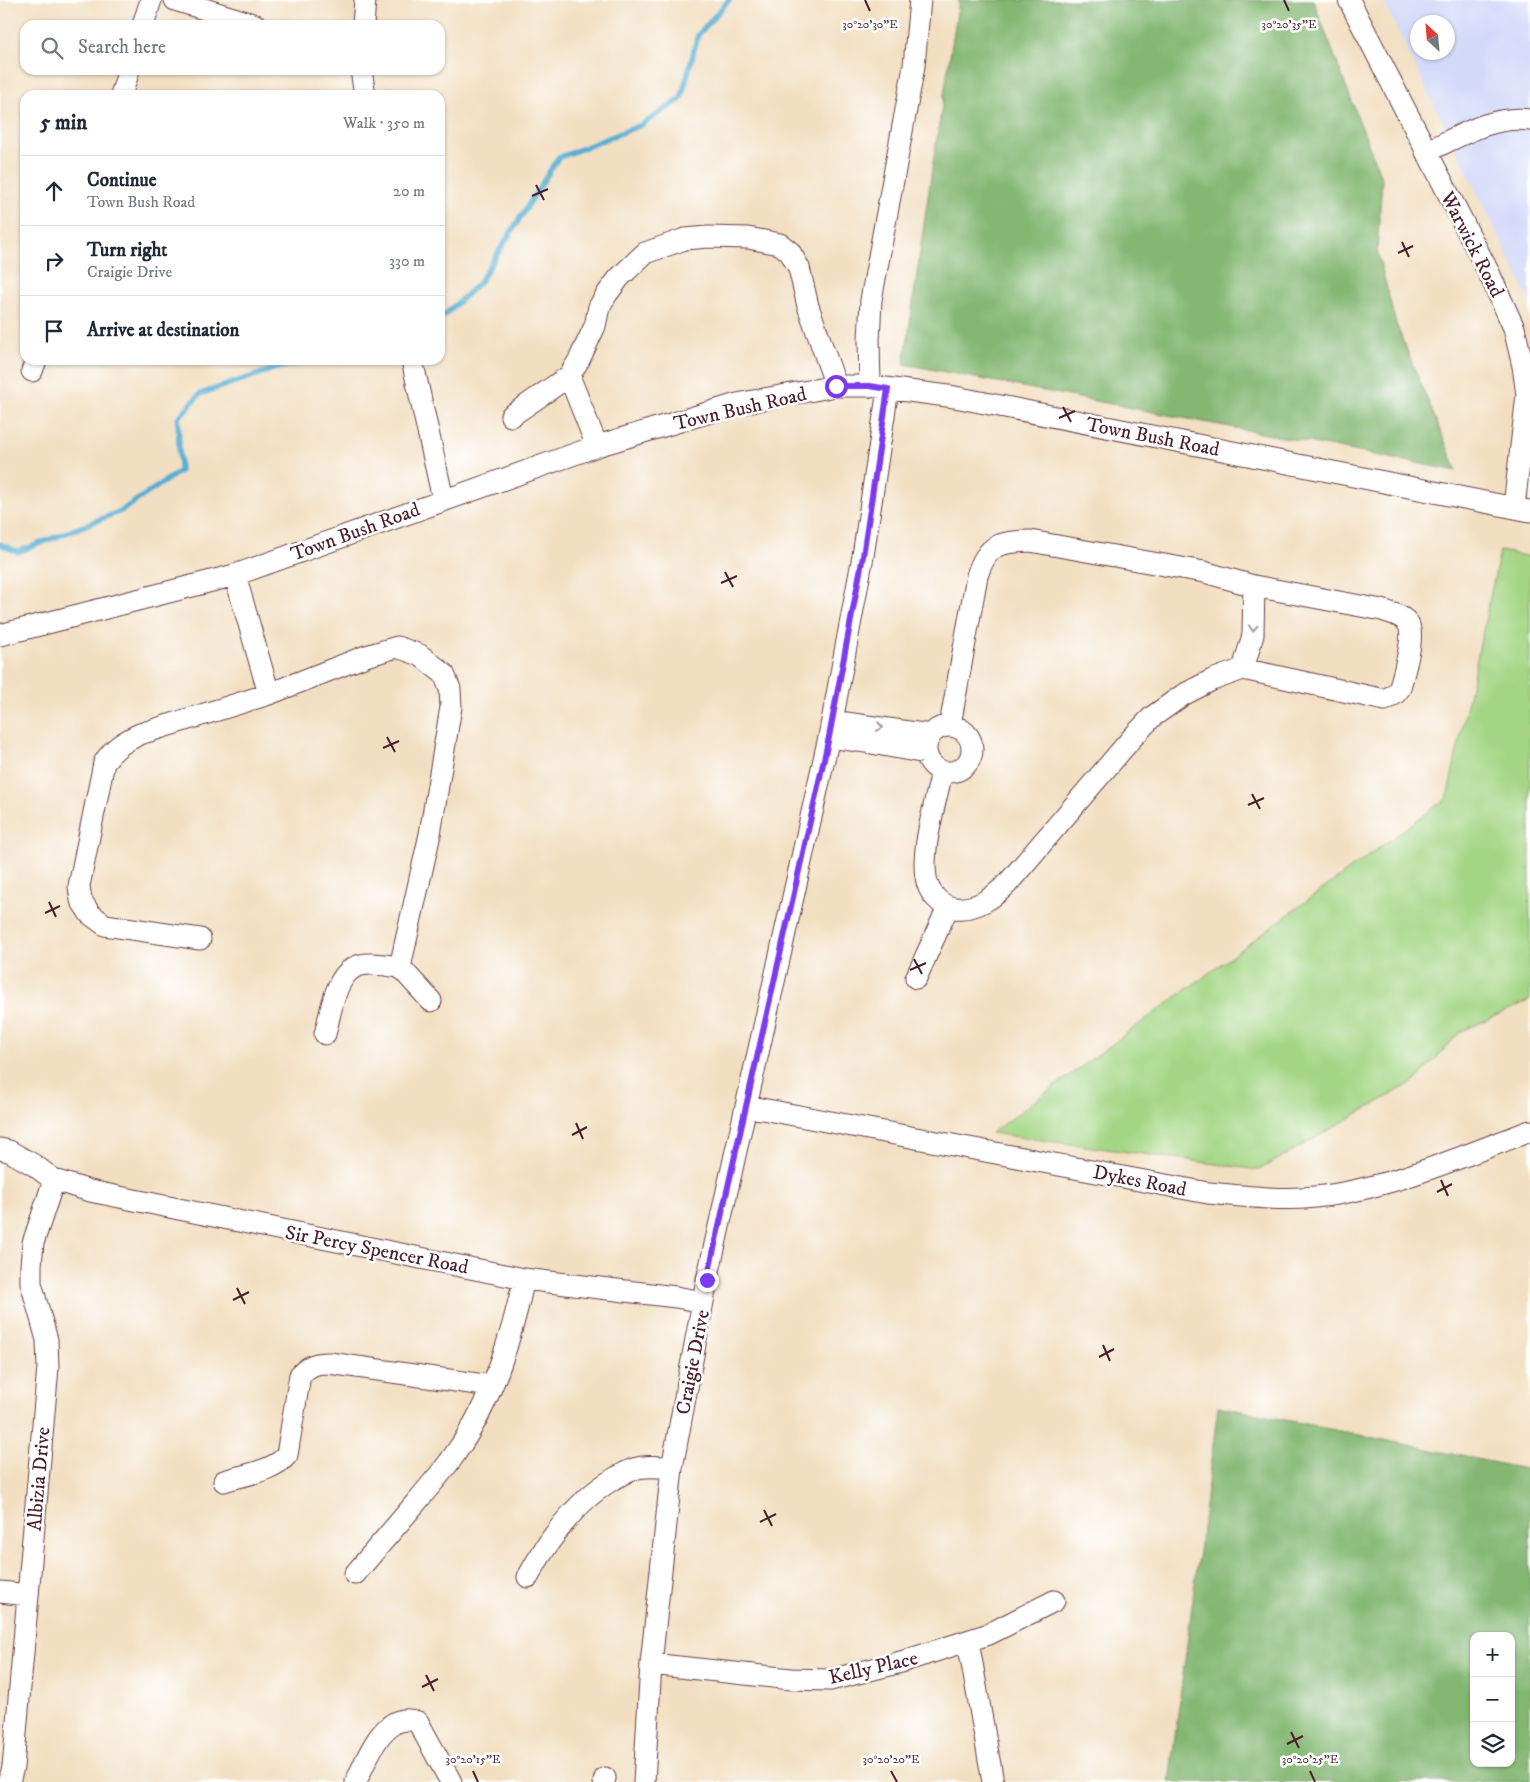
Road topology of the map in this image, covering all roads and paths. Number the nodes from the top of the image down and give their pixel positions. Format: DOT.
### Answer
graph roads {
  1 [pos="151,0"];
  2 [pos="175,0"];
  3 [pos="365,0"];
  4 [pos="920,0"];
  5 [pos="1349,0"];
  6 [pos="145,20"];
  7 [pos="240,20"];
  8 [pos="363,20"];
  9 [pos="127,75"];
  10 [pos="362,75"];
  11 [pos="123,90"];
  12 [pos="364,90"];
  13 [pos="1530,120"];
  14 [pos="1426,152"];
  15 [pos="412,365"];
  16 [pos="569,376"];
  17 [pos="836,386"];
  18 [pos="879,387"];
  19 [pos="512,416"];
  20 [pos="597,446"];
  21 [pos="443,499"];
  22 [pos="1522,509"];
  23 [pos="235,574"];
  24 [pos="1254,586"];
  25 [pos="0,635"];
  26 [pos="1243,669"];
  27 [pos="269,694"];
  28 [pos="950,725"];
  29 [pos="831,729"];
  30 [pos="928,744"];
  31 [pos="942,772"];
  32 [pos="948,907"];
  33 [pos="200,939"];
  34 [pos="400,967"];
  35 [pos="916,978"];
  36 [pos="431,1001"];
  37 [pos="325,1034"];
  38 [pos="746,1106"];
  39 [pos="1530,1131"];
  40 [pos="0,1149"];
  41 [pos="54,1180"];
  42 [pos="524,1279"];
  43 [pos="707,1280"];
  44 [pos="676,1297"];
  45 [pos="703,1302"];
  46 [pos="491,1386"];
  47 [pos="672,1468"];
  48 [pos="224,1481"];
  49 [pos="355,1574"];
  50 [pos="528,1577"];
  51 [pos="0,1592"];
  52 [pos="28,1595"];
  53 [pos="1054,1600"];
  54 [pos="968,1641"];
  55 [pos="651,1664"];
  56 [pos="9,1782"];
  57 [pos="356,1782"];
  58 [pos="451,1782"];
  59 [pos="644,1782"];
  60 [pos="993,1782"];
  1 -- 6 [label="street"];
  2 -- 7 [label="street"];
  3 -- 8 [label="street"];
  4 -- 18 [label="street, Craigie Drive"];
  5 -- 14 [label="street, Warwick Road"];
  9 -- 11 [label="street"];
  10 -- 12 [label="street"];
  13 -- 14 [label="street"];
  14 -- 22 [label="street, Warwick Road"];
  15 -- 21 [label="street"];
  16 -- 17 [label="street"];
  16 -- 19 [label="street"];
  16 -- 20 [label="street"];
  17 -- 18 [label="street, Town Bush Road"];
  17 -- 20 [label="street, Town Bush Road"];
  18 -- 22 [label="street, Town Bush Road"];
  18 -- 29 [label="street, Craigie Drive"];
  20 -- 21 [label="street, Town Bush Road"];
  21 -- 23 [label="street, Town Bush Road"];
  23 -- 25 [label="street, Town Bush Road"];
  23 -- 27 [label="street"];
  24 -- 26 [label="street, one-way"];
  24 -- 26 [label="street"];
  24 -- 28 [label="street"];
  26 -- 32 [label="street"];
  27 -- 33 [label="street"];
  27 -- 34 [label="street"];
  28 -- 30 [label="street"];
  28 -- 31 [label="street"];
  29 -- 30 [label="street"];
  29 -- 38 [label="street, Craigie Drive"];
  30 -- 31 [label="street"];
  31 -- 32 [label="street"];
  32 -- 35 [label="street"];
  34 -- 36 [label="street"];
  34 -- 37 [label="street"];
  38 -- 39 [label="street, Dykes Road"];
  38 -- 43 [label="street, Craigie Drive"];
  40 -- 41 [label="street, Sir Percy Spencer Road"];
  41 -- 42 [label="street, Sir Percy Spencer Road"];
  41 -- 52 [label="street, Albizia Drive"];
  42 -- 44 [label="street, Sir Percy Spencer Road"];
  42 -- 46 [label="street"];
  43 -- 44 [label="street"];
  43 -- 45 [label="street, Craigie Drive"];
  44 -- 45 [label="street, Sir Percy Spencer Road"];
  45 -- 47 [label="street, Craigie Drive"];
  46 -- 48 [label="street"];
  46 -- 49 [label="street"];
  47 -- 50 [label="street"];
  47 -- 55 [label="street, Craigie Drive"];
  51 -- 52 [label="street"];
  52 -- 56 [label="street, Albizia Drive"];
  53 -- 54 [label="street, Kelly Place"];
  54 -- 55 [label="street, Kelly Place"];
  54 -- 60 [label="street"];
  55 -- 59 [label="street, Craigie Drive"];
  57 -- 58 [label="street"];
}
